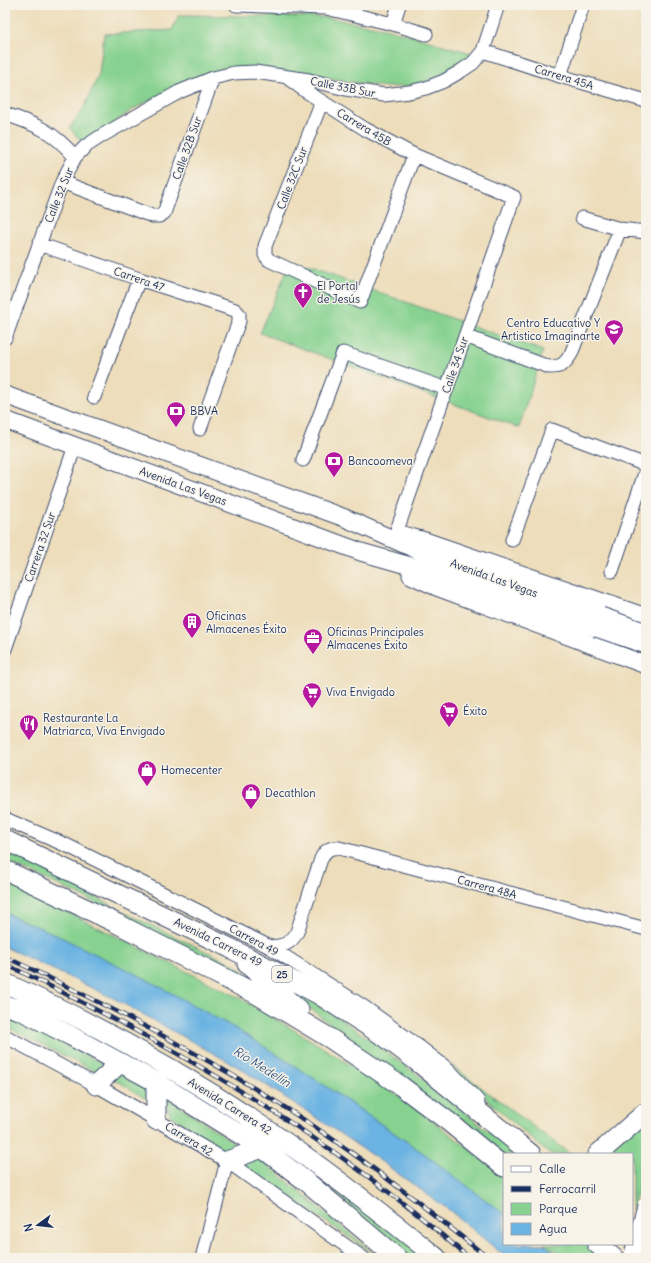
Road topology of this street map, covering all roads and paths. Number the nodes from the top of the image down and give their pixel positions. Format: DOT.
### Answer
graph roads {
  1 [pos="236,5"];
  2 [pos="249,5"];
  3 [pos="399,5"];
  4 [pos="498,5"];
  5 [pos="583,5"];
  6 [pos="326,6"];
  7 [pos="393,24"];
  8 [pos="426,34"];
  9 [pos="484,51"];
  10 [pos="560,76"];
  11 [pos="287,77"];
  12 [pos="213,78"];
  13 [pos="322,101"];
  14 [pos="646,101"];
  15 [pos="5,114"];
  16 [pos="414,155"];
  17 [pos="75,157"];
  18 [pos="62,182"];
  19 [pos="514,197"];
  20 [pos="582,218"];
  21 [pos="620,229"];
  22 [pos="646,232"];
  23 [pos="39,244"];
  24 [pos="139,279"];
  25 [pos="465,336"];
  26 [pos="5,338"];
  27 [pos="447,389"];
  28 [pos="5,395"];
  29 [pos="94,397"];
  30 [pos="5,420"];
  31 [pos="200,429"];
  32 [pos="75,446"];
  33 [pos="303,460"];
  34 [pos="646,465"];
  35 [pos="646,470"];
  36 [pos="345,518"];
  37 [pos="396,533"];
  38 [pos="512,540"];
  39 [pos="362,552"];
  40 [pos="612,571"];
  41 [pos="641,616"];
  42 [pos="599,622"];
  43 [pos="646,632"];
  44 [pos="646,646"];
  45 [pos="5,649"];
  46 [pos="622,656"];
  47 [pos="643,665"];
  48 [pos="5,819"];
  49 [pos="5,840"];
  50 [pos="5,870"];
  51 [pos="646,928"];
  52 [pos="270,947"];
  53 [pos="230,948"];
  54 [pos="5,983"];
  55 [pos="5,1001"];
  56 [pos="13,1008"];
  57 [pos="5,1036"];
  58 [pos="331,1039"];
  59 [pos="120,1063"];
  60 [pos="156,1082"];
  61 [pos="96,1085"];
  62 [pos="646,1112"];
  63 [pos="156,1120"];
  64 [pos="510,1136"];
  65 [pos="268,1152"];
  66 [pos="530,1153"];
  67 [pos="599,1153"];
  68 [pos="227,1161"];
  69 [pos="503,1166"];
  70 [pos="338,1180"];
  71 [pos="646,1206"];
  72 [pos="633,1239"];
  73 [pos="598,1245"];
  74 [pos="646,1250"];
  75 [pos="356,1256"];
  76 [pos="202,1258"];
  77 [pos="397,1258"];
  78 [pos="437,1258"];
  79 [pos="614,1258"];
  80 [pos="632,1258"];
  81 [pos="644,1258"];
  1 -- 2 [label="street"];
  2 -- 6 [label="street"];
  3 -- 7 [label="street"];
  4 -- 9 [label="street, Calle 33B Sur"];
  5 -- 10 [label="street"];
  6 -- 7 [label="street"];
  7 -- 8 [label="street"];
  9 -- 10 [label="street, Carrera 45A"];
  9 -- 11 [label="street, Calle 33B Sur"];
  10 -- 14 [label="street, Carrera 45A"];
  11 -- 12 [label="street, Carrera 45B"];
  11 -- 13 [label="street, Carrera 45B"];
  12 -- 17 [label="street, Calle 32 Sur"];
  12 -- 18 [label="street, Calle 32B Sur"];
  13 -- 16 [label="street, Carrera 45B"];
  13 -- 16 [label="street, Calle 32C Sur"];
  15 -- 17 [label="street"];
  16 -- 19 [label="street, Carrera 45B"];
  17 -- 18 [label="street, Calle 32 Sur"];
  18 -- 23 [label="street, Calle 32 Sur"];
  19 -- 25 [label="street, Calle 34 Sur"];
  20 -- 21 [label="street"];
  21 -- 22 [label="street"];
  21 -- 25 [label="street"];
  23 -- 24 [label="street, Carrera 47"];
  23 -- 26 [label="street, Calle 32 Sur"];
  24 -- 29 [label="street"];
  24 -- 31 [label="street, Carrera 47"];
  25 -- 27 [label="street, Calle 34 Sur"];
  27 -- 33 [label="street"];
  27 -- 37 [label="street, Calle 34 Sur"];
  28 -- 36 [label="main road, Avenida Las Vegas"];
  30 -- 32 [label="main road, Avenida Las Vegas"];
  32 -- 39 [label="main road, Avenida Las Vegas"];
  32 -- 45 [label="street, Carrera 32 Sur"];
  34 -- 38 [label="street"];
  35 -- 40 [label="street"];
  36 -- 37 [label="main road, Avenida Las Vegas"];
  36 -- 42 [label="main road, Avenida Las Vegas"];
  37 -- 41 [label="main road, Avenida Las Vegas"];
  39 -- 42 [label="main road, Avenida Las Vegas"];
  39 -- 46 [label="main road, Avenida Las Vegas"];
  41 -- 46 [label="main road"];
  42 -- 43 [label="main road, Avenida Las Vegas, bridge"];
  42 -- 44 [label="main road, Avenida Las Vegas, bridge"];
  46 -- 47 [label="main road, Avenida Las Vegas"];
  48 -- 52 [label="street, Carrera 49"];
  49 -- 53 [label="highway, Avenida Carrera 49 / 25"];
  50 -- 58 [label="highway"];
  51 -- 52 [label="street, Carrera 48A"];
  52 -- 64 [label="street, Carrera 49"];
  53 -- 58 [label="highway"];
  53 -- 64 [label="highway, Avenida Carrera 49 / 25"];
  54 -- 70 [label="highway, Avenida Carrera 42"];
  55 -- 56 [label="highway, Avenida Carrera 42"];
  56 -- 59 [label="highway, Avenida Carrera 42"];
  57 -- 61 [label="street, Carrera 42"];
  58 -- 69 [label="highway"];
  59 -- 60 [label="highway, Avenida Carrera 42"];
  59 -- 61 [label="highway"];
  60 -- 63 [label="highway"];
  60 -- 65 [label="highway, Avenida Carrera 42"];
  61 -- 63 [label="street, Carrera 42"];
  62 -- 67 [label="highway"];
  63 -- 68 [label="street, Carrera 42"];
  64 -- 66 [label="highway, Avenida Carrera 49 / 25"];
  65 -- 68 [label="highway"];
  65 -- 70 [label="highway"];
  65 -- 77 [label="highway, Avenida Carrera 42"];
  68 -- 75 [label="street, Carrera 42"];
  68 -- 76 [label="street"];
  70 -- 78 [label="highway, Avenida Carrera 42"];
  71 -- 80 [label="main road, bridge"];
  72 -- 74 [label="highway"];
  73 -- 79 [label="highway"];
  74 -- 81 [label="main road"];
}
